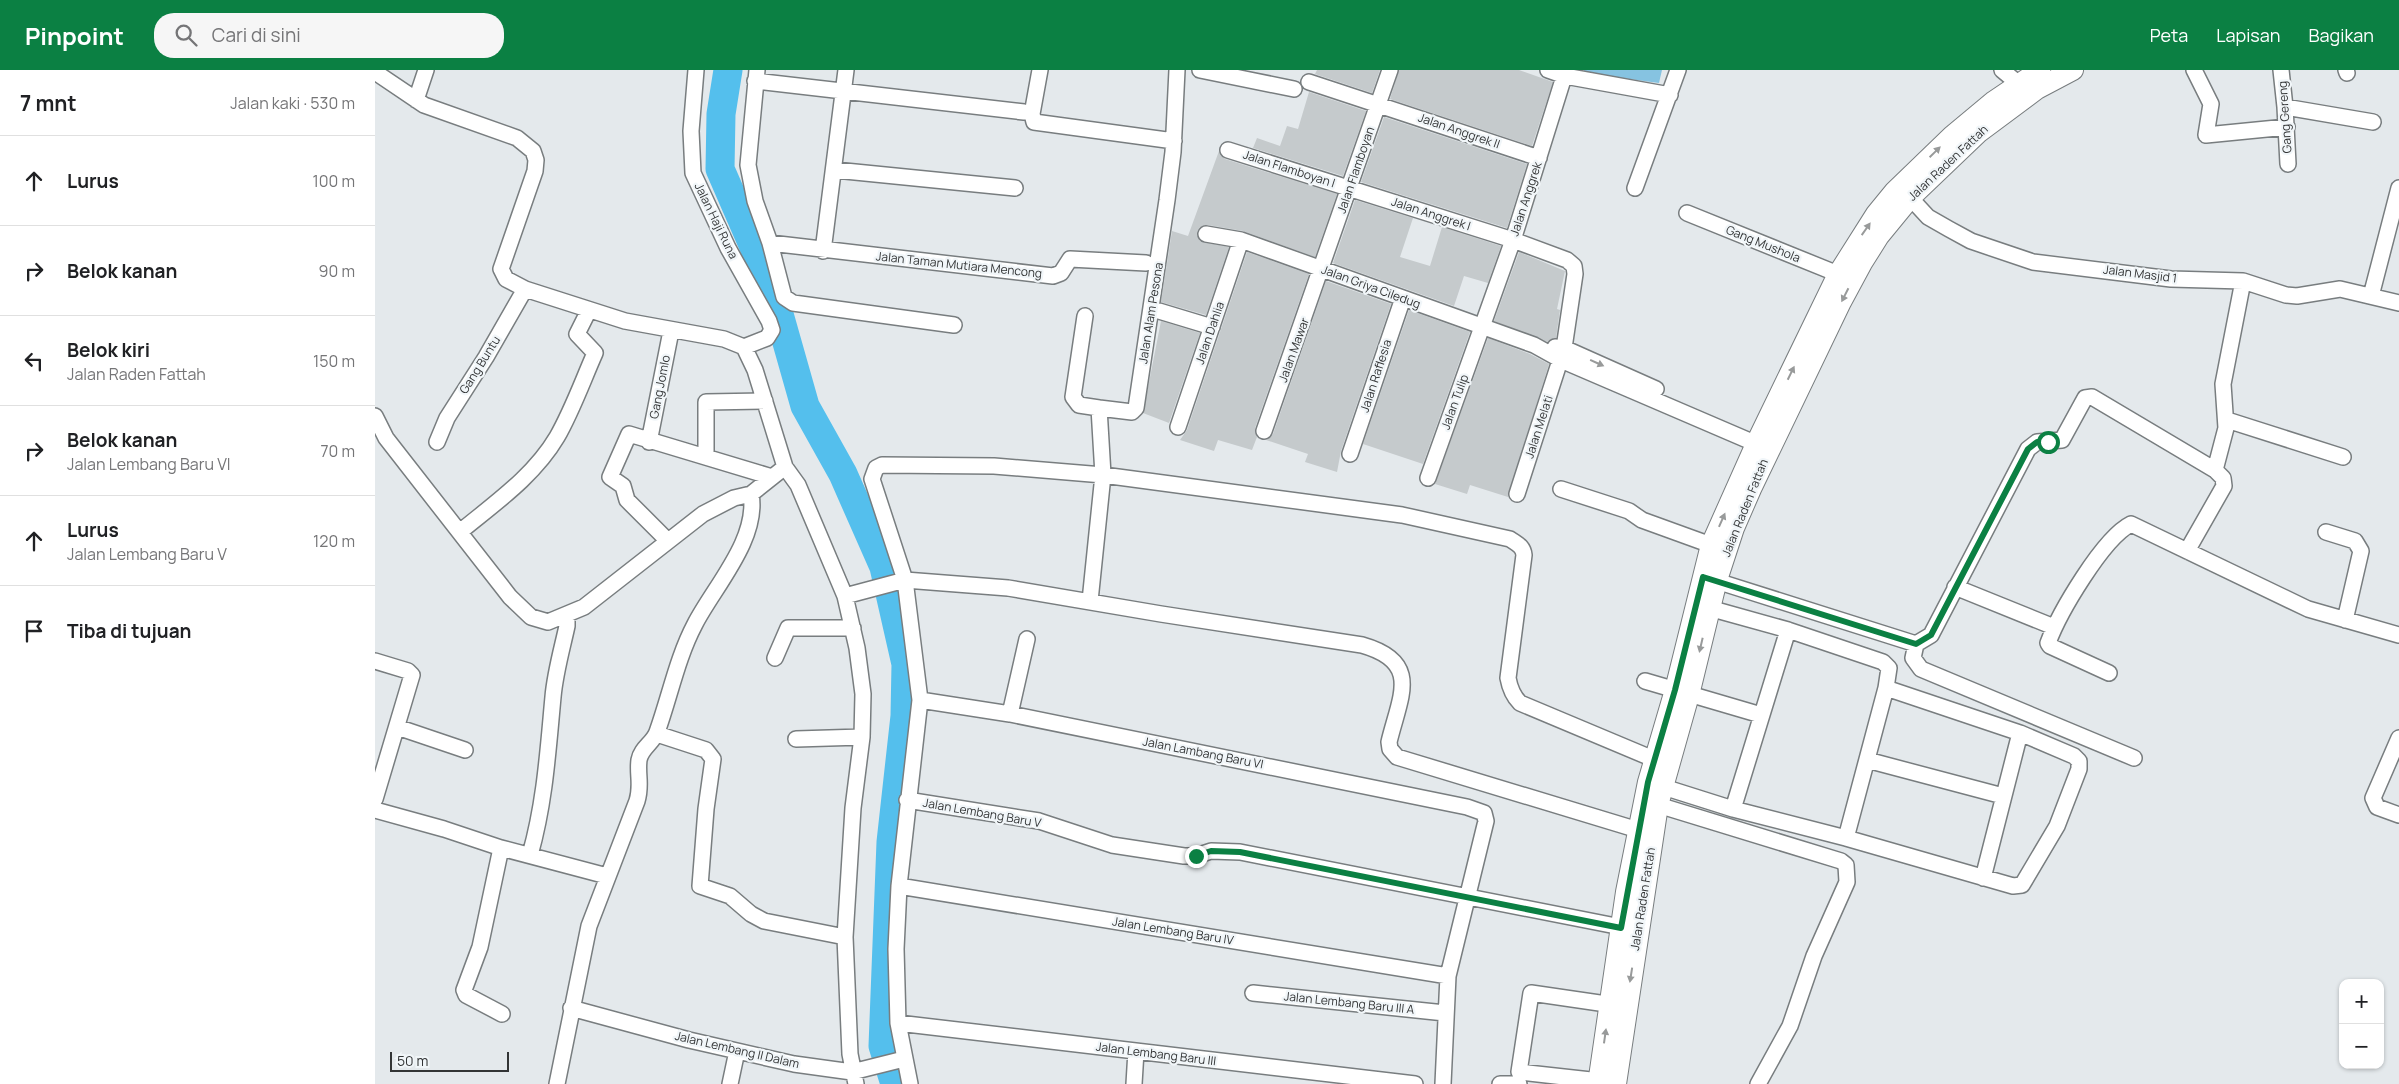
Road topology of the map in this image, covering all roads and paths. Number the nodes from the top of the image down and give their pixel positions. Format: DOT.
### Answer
graph roads {
  1 [pos="426,70"];
  2 [pos="696,70"];
  3 [pos="846,70"];
  4 [pos="1039,70"];
  5 [pos="1177,70"];
  6 [pos="1200,70"];
  7 [pos="1390,70"];
  8 [pos="1548,70"];
  9 [pos="1678,70"];
  10 [pos="2002,70"];
  11 [pos="2040,70"];
  12 [pos="2073,70"];
  13 [pos="2194,70"];
  14 [pos="2281,70"];
  15 [pos="375,72"];
  16 [pos="1566,73"];
  17 [pos="756,76"];
  18 [pos="1309,82"];
  19 [pos="1294,89"];
  20 [pos="2025,89"];
  21 [pos="843,91"];
  22 [pos="1670,95"];
  23 [pos="416,100"];
  24 [pos="1379,103"];
  25 [pos="2285,107"];
  26 [pos="1024,112"];
  27 [pos="2373,122"];
  28 [pos="2287,127"];
  29 [pos="1174,141"];
  30 [pos="1228,150"];
  31 [pos="1539,158"];
  32 [pos="2288,164"];
  33 [pos="835,170"];
  34 [pos="1015,188"];
  35 [pos="1635,188"];
  36 [pos="2399,188"];
  37 [pos="1350,189"];
  38 [pos="1906,192"];
  39 [pos="1687,214"];
  40 [pos="1206,234"];
  41 [pos="1241,240"];
  42 [pos="1513,240"];
  43 [pos="770,243"];
  44 [pos="823,250"];
  45 [pos="1146,263"];
  46 [pos="1322,269"];
  47 [pos="1839,274"];
  48 [pos="2243,281"];
  49 [pos="525,289"];
  50 [pos="2371,296"];
  51 [pos="1403,298"];
  52 [pos="2399,302"];
  53 [pos="589,310"];
  54 [pos="1159,310"];
  55 [pos="1085,316"];
  56 [pos="954,325"];
  57 [pos="1481,326"];
  58 [pos="1212,327"];
  59 [pos="671,331"];
  60 [pos="745,347"];
  61 [pos="1562,354"];
  62 [pos="765,401"];
  63 [pos="1099,408"];
  64 [pos="2227,420"];
  65 [pos="376,422"];
  66 [pos="1178,427"];
  67 [pos="1264,431"];
  68 [pos="649,441"];
  69 [pos="437,442"];
  70 [pos="1765,442"];
  71 [pos="1350,454"];
  72 [pos="706,457"];
  73 [pos="2343,457"];
  74 [pos="785,467"];
  75 [pos="2215,470"];
  76 [pos="1103,475"];
  77 [pos="772,477"];
  78 [pos="1428,478"];
  79 [pos="1561,489"];
  80 [pos="751,494"];
  81 [pos="1517,494"];
  82 [pos="461,531"];
  83 [pos="2326,532"];
  84 [pos="668,541"];
  85 [pos="1711,545"];
  86 [pos="2187,551"];
  87 [pos="1710,579"];
  88 [pos="901,580"];
  89 [pos="1955,587"];
  90 [pos="845,596"];
  91 [pos="1090,601"];
  92 [pos="1709,608"];
  93 [pos="567,615"];
  94 [pos="2345,620"];
  95 [pos="2054,626"];
  96 [pos="853,628"];
  97 [pos="1788,630"];
  98 [pos="2399,634"];
  99 [pos="1027,639"];
  100 [pos="1916,644"];
  101 [pos="775,658"];
  102 [pos="375,661"];
  103 [pos="2109,673"];
  104 [pos="1645,681"];
  105 [pos="1887,688"];
  106 [pos="1682,692"];
  107 [pos="920,700"];
  108 [pos="1010,714"];
  109 [pos="1761,715"];
  110 [pos="397,727"];
  111 [pos="2020,733"];
  112 [pos="657,734"];
  113 [pos="862,737"];
  114 [pos="2399,738"];
  115 [pos="796,739"];
  116 [pos="465,750"];
  117 [pos="2134,758"];
  118 [pos="1867,760"];
  119 [pos="1662,763"];
  120 [pos="1656,792"];
  121 [pos="2003,796"];
  122 [pos="375,800"];
  123 [pos="907,800"];
  124 [pos="1733,809"];
  125 [pos="375,810"];
  126 [pos="2399,815"];
  127 [pos="1646,833"];
  128 [pos="1845,838"];
  129 [pos="501,848"];
  130 [pos="530,855"];
  131 [pos="607,876"];
  132 [pos="1983,878"];
  133 [pos="899,886"];
  134 [pos="1467,898"];
  135 [pos="1621,928"];
  136 [pos="845,937"];
  137 [pos="1448,976"];
  138 [pos="1253,993"];
  139 [pos="1618,1006"];
  140 [pos="571,1008"];
  141 [pos="1445,1013"];
  142 [pos="502,1014"];
  143 [pos="898,1023"];
  144 [pos="737,1051"];
  145 [pos="1137,1051"];
  146 [pos="898,1061"];
  147 [pos="857,1075"];
  148 [pos="1607,1083"];
  149 [pos="557,1084"];
  150 [pos="730,1084"];
  151 [pos="911,1084"];
  152 [pos="1134,1084"];
  153 [pos="1415,1084"];
  154 [pos="1443,1084"];
  155 [pos="1501,1084"];
  156 [pos="1519,1084"];
  157 [pos="1758,1084"];
  1 -- 23 [label="street"];
  2 -- 60 [label="street, Jalan Haji Runa"];
  3 -- 21 [label="street"];
  4 -- 29 [label="street"];
  5 -- 29 [label="street, Jalan Alam Pesona"];
  6 -- 19 [label="street"];
  7 -- 24 [label="street, Jalan Flamboyan"];
  8 -- 16 [label="street"];
  9 -- 22 [label="street"];
  10 -- 20 [label="street"];
  11 -- 20 [label="main road, Jalan Raden Fattah"];
  12 -- 20 [label="main road, Jalan Raden Fattah"];
  13 -- 28 [label="street"];
  14 -- 25 [label="street, Gang Gereng"];
  15 -- 23 [label="street"];
  16 -- 22 [label="street"];
  16 -- 31 [label="street, Jalan Anggrek"];
  17 -- 21 [label="street"];
  17 -- 43 [label="street"];
  18 -- 24 [label="street, Jalan Anggrek II"];
  20 -- 38 [label="main road, Jalan Raden Fattah"];
  21 -- 26 [label="street"];
  21 -- 33 [label="street"];
  22 -- 35 [label="street"];
  23 -- 49 [label="street"];
  24 -- 31 [label="street, Jalan Anggrek II"];
  24 -- 37 [label="street, Jalan Flamboyan"];
  25 -- 27 [label="street"];
  25 -- 28 [label="street, Gang Gereng"];
  28 -- 32 [label="street, Gang Gereng"];
  29 -- 63 [label="street, Jalan Alam Pesona"];
  30 -- 37 [label="street, Jalan Flamboyan I"];
  31 -- 42 [label="street, Jalan Anggrek"];
  33 -- 34 [label="street"];
  33 -- 44 [label="street"];
  36 -- 50 [label="street"];
  37 -- 42 [label="street, Jalan Anggrek I"];
  37 -- 46 [label="street, Jalan Flamboyan"];
  47 -- 38 [label="main road, Jalan Raden Fattah, one-way"];
  38 -- 48 [label="street, Jalan Masjid 1"];
  38 -- 70 [label="main road, Jalan Raden Fattah, one-way"];
  39 -- 47 [label="street, Gang Mushola"];
  40 -- 41 [label="street, Jalan Griya Ciledug"];
  41 -- 46 [label="street, Jalan Griya Ciledug"];
  41 -- 58 [label="street, Jalan Dahlia"];
  42 -- 57 [label="street, Jalan Anggrek"];
  42 -- 61 [label="street"];
  43 -- 44 [label="street, Jalan Taman Mutiara Mencong"];
  43 -- 56 [label="street"];
  44 -- 45 [label="street, Jalan Taman Mutiara Mencong"];
  46 -- 51 [label="street, Jalan Griya Ciledug"];
  46 -- 67 [label="street, Jalan Mawar"];
  70 -- 47 [label="main road, Jalan Raden Fattah, one-way"];
  48 -- 50 [label="street, Jalan Masjid 1"];
  48 -- 64 [label="street"];
  49 -- 53 [label="street"];
  49 -- 69 [label="street, Gang Buntu"];
  50 -- 52 [label="street, Jalan Masjid 1"];
  51 -- 57 [label="street, Jalan Griya Ciledug"];
  51 -- 71 [label="street, Jalan Raflesia"];
  53 -- 59 [label="street"];
  53 -- 82 [label="street"];
  54 -- 58 [label="street"];
  55 -- 63 [label="street"];
  57 -- 61 [label="street, Jalan Griya Ciledug"];
  57 -- 78 [label="street, Jalan Tulip"];
  58 -- 66 [label="street, Jalan Dahlia"];
  59 -- 60 [label="street"];
  59 -- 68 [label="street, Gang Jomlo"];
  60 -- 62 [label="street"];
  61 -- 70 [label="street, Jalan Griya Ciledug"];
  61 -- 81 [label="street, Jalan Melati"];
  62 -- 72 [label="street"];
  62 -- 74 [label="street"];
  63 -- 76 [label="street"];
  64 -- 73 [label="street"];
  64 -- 75 [label="street"];
  65 -- 82 [label="street"];
  68 -- 72 [label="street"];
  68 -- 84 [label="street"];
  85 -- 70 [label="main road, Jalan Raden Fattah, one-way"];
  70 -- 87 [label="main road, Jalan Raden Fattah"];
  72 -- 77 [label="street"];
  74 -- 77 [label="street"];
  74 -- 90 [label="street"];
  75 -- 86 [label="street"];
  75 -- 89 [label="street"];
  76 -- 88 [label="street"];
  76 -- 91 [label="street"];
  76 -- 119 [label="street"];
  77 -- 80 [label="street"];
  79 -- 85 [label="street"];
  80 -- 84 [label="street"];
  80 -- 112 [label="street"];
  82 -- 93 [label="street"];
  83 -- 94 [label="street"];
  84 -- 93 [label="street"];
  85 -- 87 [label="main road, Jalan Raden Fattah"];
  86 -- 94 [label="street"];
  86 -- 95 [label="street"];
  87 -- 92 [label="main road, Jalan Raden Fattah"];
  87 -- 100 [label="street"];
  87 -- 106 [label="main road, Jalan Raden Fattah"];
  88 -- 90 [label="street"];
  88 -- 91 [label="street"];
  88 -- 107 [label="street"];
  89 -- 95 [label="street"];
  89 -- 100 [label="street"];
  90 -- 96 [label="street"];
  91 -- 127 [label="street"];
  92 -- 97 [label="street"];
  92 -- 106 [label="main road, Jalan Raden Fattah, one-way"];
  93 -- 130 [label="street"];
  94 -- 98 [label="street"];
  95 -- 103 [label="street"];
  96 -- 101 [label="street"];
  96 -- 113 [label="street"];
  97 -- 105 [label="street"];
  97 -- 109 [label="street"];
  99 -- 108 [label="street"];
  100 -- 117 [label="street"];
  102 -- 110 [label="street"];
  104 -- 106 [label="street"];
  105 -- 111 [label="street"];
  105 -- 118 [label="street"];
  106 -- 109 [label="street"];
  106 -- 119 [label="main road, Jalan Raden Fattah"];
  107 -- 108 [label="street, Jalan Lambang Baru VI"];
  107 -- 123 [label="street"];
  108 -- 134 [label="street, Jalan Lambang Baru VI"];
  109 -- 124 [label="street"];
  110 -- 116 [label="street"];
  110 -- 122 [label="street"];
  111 -- 121 [label="street"];
  111 -- 132 [label="street"];
  112 -- 131 [label="street"];
  112 -- 136 [label="street"];
  113 -- 115 [label="street"];
  113 -- 136 [label="street"];
  114 -- 126 [label="street"];
  118 -- 121 [label="street"];
  118 -- 128 [label="street"];
  119 -- 120 [label="main road, Jalan Raden Fattah"];
  120 -- 124 [label="street"];
  120 -- 127 [label="main road, Jalan Raden Fattah"];
  120 -- 157 [label="street"];
  121 -- 132 [label="street"];
  123 -- 133 [label="street"];
  123 -- 134 [label="street, Jalan Lembang Baru V"];
  124 -- 128 [label="street"];
  125 -- 129 [label="street"];
  127 -- 135 [label="main road, Jalan Raden Fattah"];
  127 -- 139 [label="main road, Jalan Raden Fattah, one-way"];
  128 -- 132 [label="street"];
  129 -- 130 [label="street"];
  129 -- 142 [label="street"];
  130 -- 131 [label="street"];
  131 -- 140 [label="street"];
  133 -- 137 [label="street, Jalan Lembang Baru IV"];
  133 -- 143 [label="street"];
  134 -- 135 [label="street, Jalan Lembang Baru V"];
  134 -- 137 [label="street"];
  135 -- 139 [label="main road, Jalan Raden Fattah"];
  136 -- 147 [label="street"];
  137 -- 141 [label="street"];
  138 -- 141 [label="street, Jalan Lembang Baru III A"];
  139 -- 148 [label="main road, Jalan Raden Fattah"];
  139 -- 148 [label="street"];
  140 -- 144 [label="street, Jalan Lembang II Dalam"];
  140 -- 149 [label="street"];
  141 -- 154 [label="street"];
  143 -- 145 [label="street, Jalan Lembang Baru III"];
  143 -- 146 [label="street"];
  144 -- 147 [label="street, Jalan Lembang II Dalam"];
  144 -- 150 [label="street"];
  145 -- 152 [label="street"];
  145 -- 153 [label="street, Jalan Lembang Baru III"];
  146 -- 147 [label="street, Jalan Lembang II Dalam"];
  146 -- 151 [label="street"];
  155 -- 156 [label="street"];
}
